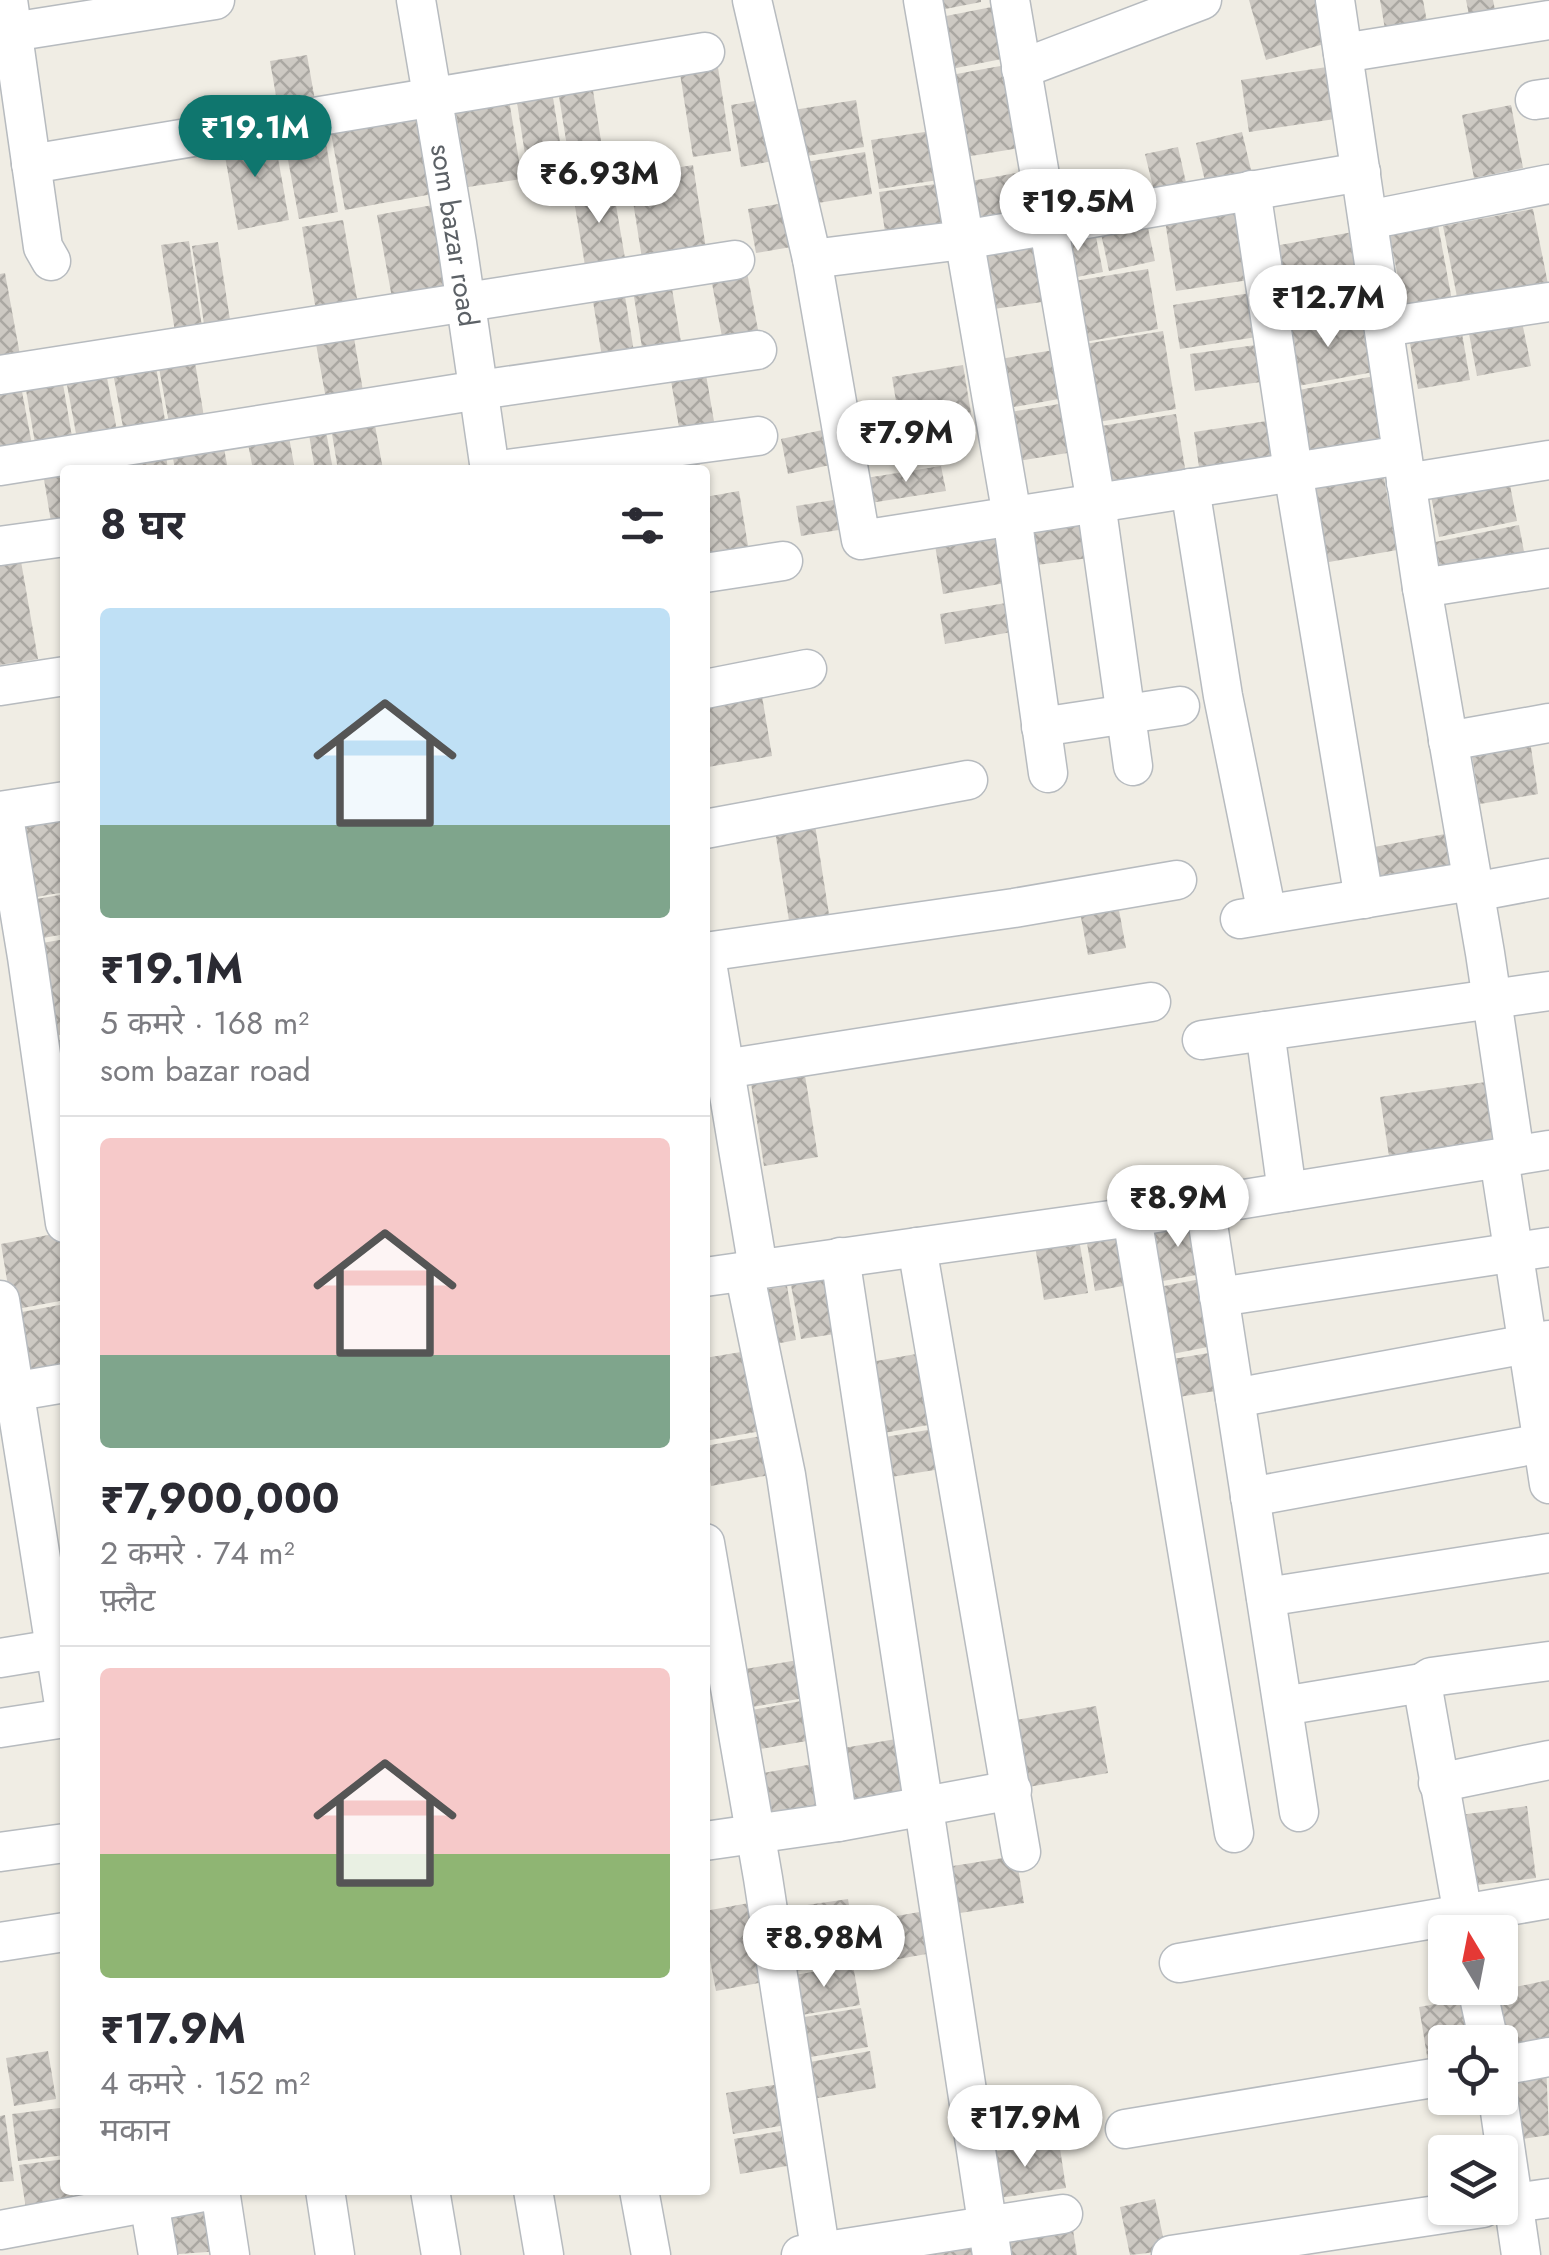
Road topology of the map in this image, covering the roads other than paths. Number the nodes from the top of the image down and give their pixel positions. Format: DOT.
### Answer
graph roads {
  1 [pos="215,0"];
  2 [pos="416,0"];
  3 [pos="752,0"];
  4 [pos="923,0"];
  5 [pos="1010,0"];
  6 [pos="1202,0"];
  7 [pos="1335,0"];
  8 [pos="10,16"];
  9 [pos="1549,20"];
  10 [pos="704,52"];
  11 [pos="1343,52"];
  12 [pos="1021,69"];
  13 [pos="433,100"];
  14 [pos="31,164"];
  15 [pos="1361,172"];
  16 [pos="1549,184"];
  17 [pos="1251,190"];
  18 [pos="1368,220"];
  19 [pos="1048,225"];
  20 [pos="964,240"];
  21 [pos="812,258"];
  22 [pos="735,260"];
  23 [pos="52,261"];
  24 [pos="1549,302"];
  25 [pos="466,305"];
  26 [pos="1384,327"];
  27 [pos="758,350"];
  28 [pos="0,376"];
  29 [pos="479,390"];
  30 [pos="758,436"];
  31 [pos="1549,460"];
  32 [pos="489,465"];
  33 [pos="538,465"];
  34 [pos="0,466"];
  35 [pos="1404,469"];
  36 [pos="1293,472"];
  37 [pos="1190,488"];
  38 [pos="1096,502"];
  39 [pos="1012,516"];
  40 [pos="60,538"];
  41 [pos="0,546"];
  42 [pos="783,561"];
  43 [pos="1549,568"];
  44 [pos="710,571"];
  45 [pos="1422,588"];
  46 [pos="806,669"];
  47 [pos="60,677"];
  48 [pos="0,686"];
  49 [pos="710,689"];
  50 [pos="1180,706"];
  51 [pos="1126,713"];
  52 [pos="1549,723"];
  53 [pos="1041,726"];
  54 [pos="1448,740"];
  55 [pos="1133,766"];
  56 [pos="1048,772"];
  57 [pos="968,780"];
  58 [pos="60,802"];
  59 [pos="1,811"];
  60 [pos="710,828"];
  61 [pos="1549,878"];
  62 [pos="1177,880"];
  63 [pos="1473,886"];
  64 [pos="1364,898"];
  65 [pos="710,951"];
  66 [pos="1549,991"];
  67 [pos="1492,1000"];
  68 [pos="1151,1002"];
  69 [pos="710,1012"];
  70 [pos="1265,1031"];
  71 [pos="1202,1040"];
  72 [pos="715,1071"];
  73 [pos="1521,1154"];
  74 [pos="60,1186"];
  75 [pos="1287,1192"];
  76 [pos="1205,1205"];
  77 [pos="1132,1217"];
  78 [pos="918,1246"];
  79 [pos="1531,1250"];
  80 [pos="840,1257"];
  81 [pos="751,1270"];
  82 [pos="710,1277"];
  83 [pos="1219,1298"];
  84 [pos="0,1300"];
  85 [pos="1538,1342"];
  86 [pos="60,1384"];
  87 [pos="7,1393"];
  88 [pos="1235,1398"];
  89 [pos="1543,1443"];
  90 [pos="1549,1484"];
  91 [pos="1250,1497"];
  92 [pos="1549,1553"];
  93 [pos="710,1572"];
  94 [pos="1266,1597"];
  95 [pos="55,1649"];
  96 [pos="0,1658"];
  97 [pos="1549,1661"];
  98 [pos="60,1682"];
  99 [pos="1422,1684"];
  100 [pos="1283,1706"];
  101 [pos="60,1715"];
  102 [pos="0,1728"];
  103 [pos="1549,1760"];
  104 [pos="1438,1783"];
  105 [pos="1012,1790"];
  106 [pos="923,1806"];
  107 [pos="1299,1812"];
  108 [pos="838,1822"];
  109 [pos="754,1833"];
  110 [pos="1234,1833"];
  111 [pos="710,1839"];
  112 [pos="60,1844"];
  113 [pos="0,1852"];
  114 [pos="1021,1852"];
  115 [pos="1549,1899"];
  116 [pos="1463,1915"];
  117 [pos="1490,1915"];
  118 [pos="1428,1927"];
  119 [pos="60,1933"];
  120 [pos="0,1942"];
  121 [pos="1179,1963"];
  122 [pos="1549,2057"];
  123 [pos="1518,2063"];
  124 [pos="1428,2079"];
  125 [pos="1125,2129"];
  126 [pos="218,2195"];
  127 [pos="326,2195"];
  128 [pos="431,2195"];
  129 [pos="534,2195"];
  130 [pos="640,2195"];
  131 [pos="148,2196"];
  132 [pos="1062,2214"];
  133 [pos="1428,2216"];
  134 [pos="1515,2225"];
  135 [pos="0,2230"];
  136 [pos="42,2239"];
  137 [pos="990,2241"];
  138 [pos="814,2254"];
  139 [pos="158,2255"];
  140 [pos="230,2255"];
  141 [pos="336,2255"];
  142 [pos="441,2255"];
  143 [pos="544,2255"];
  144 [pos="651,2255"];
  145 [pos="1172,2255"];
  146 [pos="1521,2255"];
  1 -- 8 [label="street"];
  2 -- 13 [label="street, som bazar road"];
  3 -- 21 [label="street"];
  4 -- 20 [label="street"];
  5 -- 12 [label="street"];
  6 -- 12 [label="street"];
  7 -- 11 [label="street"];
  8 -- 14 [label="street"];
  9 -- 11 [label="street"];
  10 -- 13 [label="street"];
  11 -- 15 [label="street"];
  12 -- 19 [label="street"];
  13 -- 14 [label="street"];
  13 -- 25 [label="street, som bazar road"];
  14 -- 23 [label="street"];
  15 -- 17 [label="street"];
  15 -- 18 [label="street"];
  16 -- 18 [label="street"];
  17 -- 19 [label="street"];
  17 -- 36 [label="street"];
  18 -- 26 [label="street"];
  19 -- 20 [label="street"];
  19 -- 38 [label="street"];
  20 -- 21 [label="street"];
  20 -- 39 [label="street"];
  21 -- 39 [label="street"];
  22 -- 25 [label="street"];
  24 -- 26 [label="street"];
  25 -- 28 [label="street"];
  25 -- 29 [label="street, som bazar road"];
  26 -- 35 [label="street"];
  27 -- 29 [label="street"];
  29 -- 32 [label="street, som bazar road"];
  29 -- 34 [label="street"];
  30 -- 33 [label="street"];
  31 -- 35 [label="street"];
  35 -- 36 [label="street"];
  35 -- 45 [label="street"];
  36 -- 37 [label="street"];
  36 -- 64 [label="street"];
  37 -- 38 [label="street"];
  37 -- 64 [label="street"];
  38 -- 39 [label="street"];
  38 -- 51 [label="street"];
  39 -- 53 [label="street"];
  40 -- 41 [label="street"];
  42 -- 44 [label="street"];
  43 -- 45 [label="street"];
  45 -- 54 [label="street"];
  46 -- 49 [label="street"];
  47 -- 48 [label="street"];
  50 -- 51 [label="street"];
  51 -- 53 [label="street"];
  51 -- 55 [label="street"];
  52 -- 54 [label="street"];
  53 -- 56 [label="street"];
  54 -- 63 [label="street"];
  57 -- 60 [label="street"];
  58 -- 59 [label="street"];
  59 -- 74 [label="street"];
  61 -- 63 [label="street"];
  62 -- 65 [label="street"];
  63 -- 64 [label="street"];
  63 -- 67 [label="street"];
  66 -- 67 [label="street"];
  67 -- 70 [label="street"];
  67 -- 73 [label="street"];
  68 -- 72 [label="street"];
  69 -- 72 [label="street"];
  70 -- 71 [label="street"];
  70 -- 75 [label="street"];
  72 -- 81 [label="street"];
  73 -- 75 [label="street"];
  73 -- 79 [label="street"];
  75 -- 76 [label="street"];
  76 -- 77 [label="street"];
  76 -- 83 [label="street"];
  77 -- 78 [label="street"];
  77 -- 110 [label="street"];
  78 -- 80 [label="street"];
  78 -- 105 [label="street"];
  79 -- 83 [label="street"];
  79 -- 85 [label="street"];
  80 -- 81 [label="street"];
  80 -- 106 [label="street"];
  81 -- 82 [label="street"];
  81 -- 108 [label="street"];
  83 -- 88 [label="street"];
  84 -- 87 [label="street"];
  85 -- 88 [label="street"];
  85 -- 89 [label="street"];
  86 -- 87 [label="street"];
  87 -- 95 [label="street"];
  88 -- 91 [label="street"];
  89 -- 90 [label="street"];
  89 -- 91 [label="street"];
  91 -- 94 [label="street"];
  92 -- 94 [label="street"];
  93 -- 109 [label="street"];
  94 -- 100 [label="street"];
  95 -- 96 [label="street"];
  95 -- 98 [label="street"];
  97 -- 99 [label="street"];
  99 -- 100 [label="street"];
  99 -- 104 [label="street"];
  100 -- 107 [label="street"];
  101 -- 102 [label="street"];
  103 -- 104 [label="street"];
  104 -- 116 [label="street"];
  105 -- 106 [label="street"];
  105 -- 114 [label="street"];
  106 -- 108 [label="street"];
  106 -- 137 [label="street"];
  108 -- 109 [label="street"];
  109 -- 111 [label="street"];
  109 -- 138 [label="street"];
  112 -- 113 [label="street"];
  115 -- 117 [label="street"];
  118 -- 121 [label="street"];
  119 -- 120 [label="street"];
  122 -- 123 [label="street"];
  124 -- 125 [label="street"];
  126 -- 140 [label="street"];
  127 -- 141 [label="street"];
  128 -- 142 [label="street"];
  129 -- 143 [label="street"];
  130 -- 144 [label="street"];
  131 -- 136 [label="street"];
  131 -- 139 [label="street"];
  132 -- 137 [label="street"];
  133 -- 145 [label="street"];
  134 -- 146 [label="street"];
  135 -- 136 [label="street"];
  137 -- 138 [label="street"];
}
